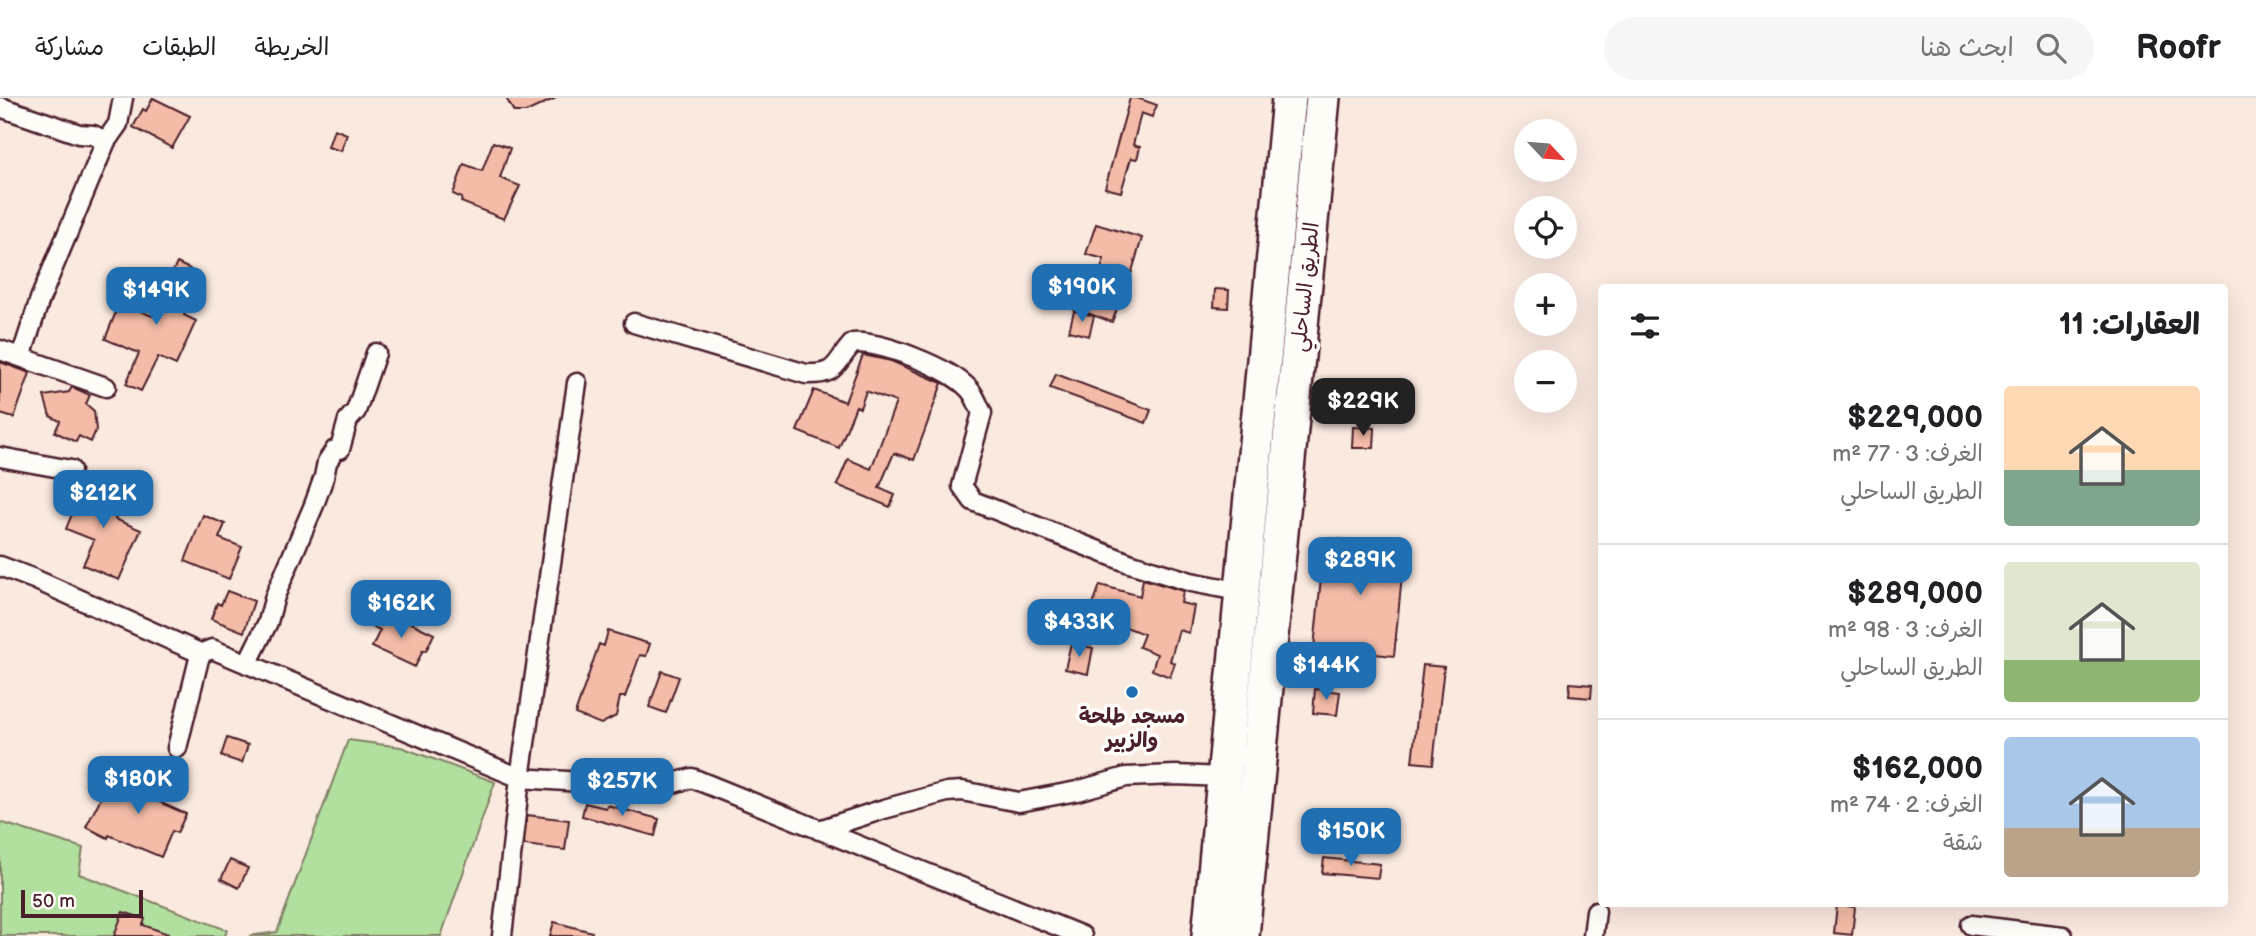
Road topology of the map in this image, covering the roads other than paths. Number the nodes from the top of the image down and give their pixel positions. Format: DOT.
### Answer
graph roads {
  1 [pos="124,98"];
  2 [pos="1289,98"];
  3 [pos="1323,98"];
  4 [pos="0,107"];
  5 [pos="106,141"];
  6 [pos="634,323"];
  7 [pos="0,350"];
  8 [pos="376,353"];
  9 [pos="21,357"];
  10 [pos="576,383"];
  11 [pos="106,387"];
  12 [pos="0,457"];
  13 [pos="71,470"];
  14 [pos="0,566"];
  15 [pos="1243,592"];
  16 [pos="202,654"];
  17 [pos="247,664"];
  18 [pos="177,748"];
  19 [pos="1225,777"];
  20 [pos="520,778"];
  21 [pos="819,830"];
  22 [pos="1596,911"];
  23 [pos="1971,925"];
  24 [pos="502,936"];
  25 [pos="1082,936"];
  26 [pos="1209,936"];
  27 [pos="1242,936"];
  28 [pos="1593,936"];
  29 [pos="2063,936"];
  1 -- 5 [label="street"];
  2 -- 15 [label="highway, الطريق الساحلي"];
  3 -- 27 [label="highway, الطريق الساحلي"];
  4 -- 5 [label="street"];
  5 -- 9 [label="street"];
  6 -- 15 [label="street"];
  7 -- 9 [label="street"];
  8 -- 17 [label="street"];
  9 -- 11 [label="street"];
  10 -- 20 [label="street"];
  12 -- 13 [label="street"];
  14 -- 16 [label="street"];
  15 -- 19 [label="highway, الطريق الساحلي"];
  16 -- 17 [label="street"];
  16 -- 18 [label="street"];
  17 -- 20 [label="street"];
  19 -- 21 [label="street"];
  19 -- 26 [label="highway, الطريق الساحلي"];
  20 -- 21 [label="street"];
  20 -- 24 [label="street"];
  21 -- 25 [label="street"];
  22 -- 28 [label="street"];
  23 -- 29 [label="street"];
}
